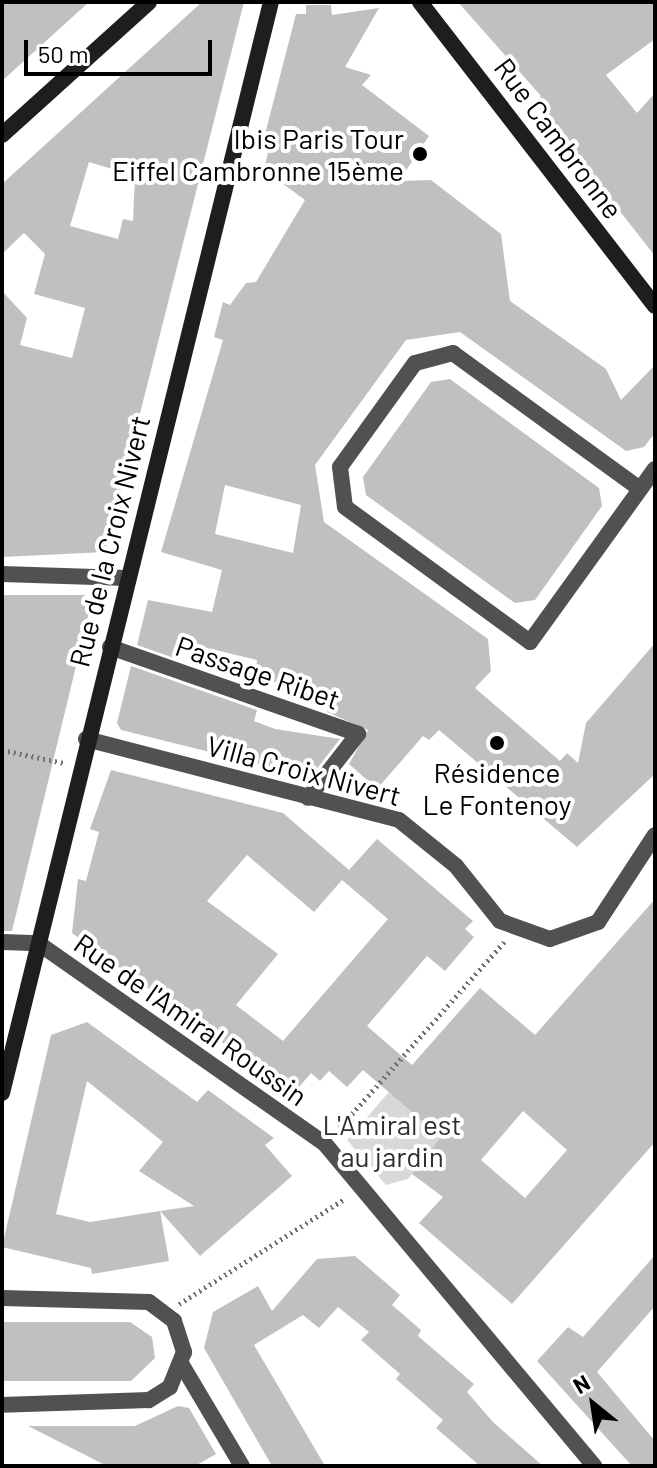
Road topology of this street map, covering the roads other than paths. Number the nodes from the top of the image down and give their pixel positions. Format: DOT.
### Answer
graph roads {
  1 [pos="149,2"];
  2 [pos="271,2"];
  3 [pos="420,2"];
  4 [pos="2,135"];
  5 [pos="655,306"];
  6 [pos="655,469"];
  7 [pos="640,489"];
  8 [pos="2,574"];
  9 [pos="126,578"];
  10 [pos="110,647"];
  11 [pos="86,739"];
  12 [pos="308,798"];
  13 [pos="655,835"];
  14 [pos="2,942"];
  15 [pos="38,943"];
  16 [pos="2,1093"];
  17 [pos="2,1298"];
  18 [pos="182,1365"];
  19 [pos="2,1405"];
  20 [pos="242,1466"];
  21 [pos="594,1466"];
  1 -- 4 [label="street"];
  2 -- 9 [label="street, Rue de la Croix Nivert"];
  3 -- 5 [label="street, Rue Cambronne"];
  6 -- 7 [label="street"];
  7 -- 7 [label="street"];
  8 -- 9 [label="street"];
  9 -- 10 [label="street, Rue de la Croix Nivert"];
  10 -- 11 [label="street, Rue de la Croix Nivert"];
  10 -- 12 [label="street, Passage Ribet"];
  11 -- 12 [label="street, Villa Croix Nivert"];
  11 -- 15 [label="street, Rue de la Croix Nivert"];
  12 -- 13 [label="street, Villa Croix Nivert"];
  14 -- 15 [label="street"];
  15 -- 16 [label="street, Rue de la Croix Nivert"];
  15 -- 21 [label="street, Rue de l'Amiral Roussin"];
  17 -- 18 [label="street"];
  18 -- 19 [label="street"];
  18 -- 20 [label="street"];
}
